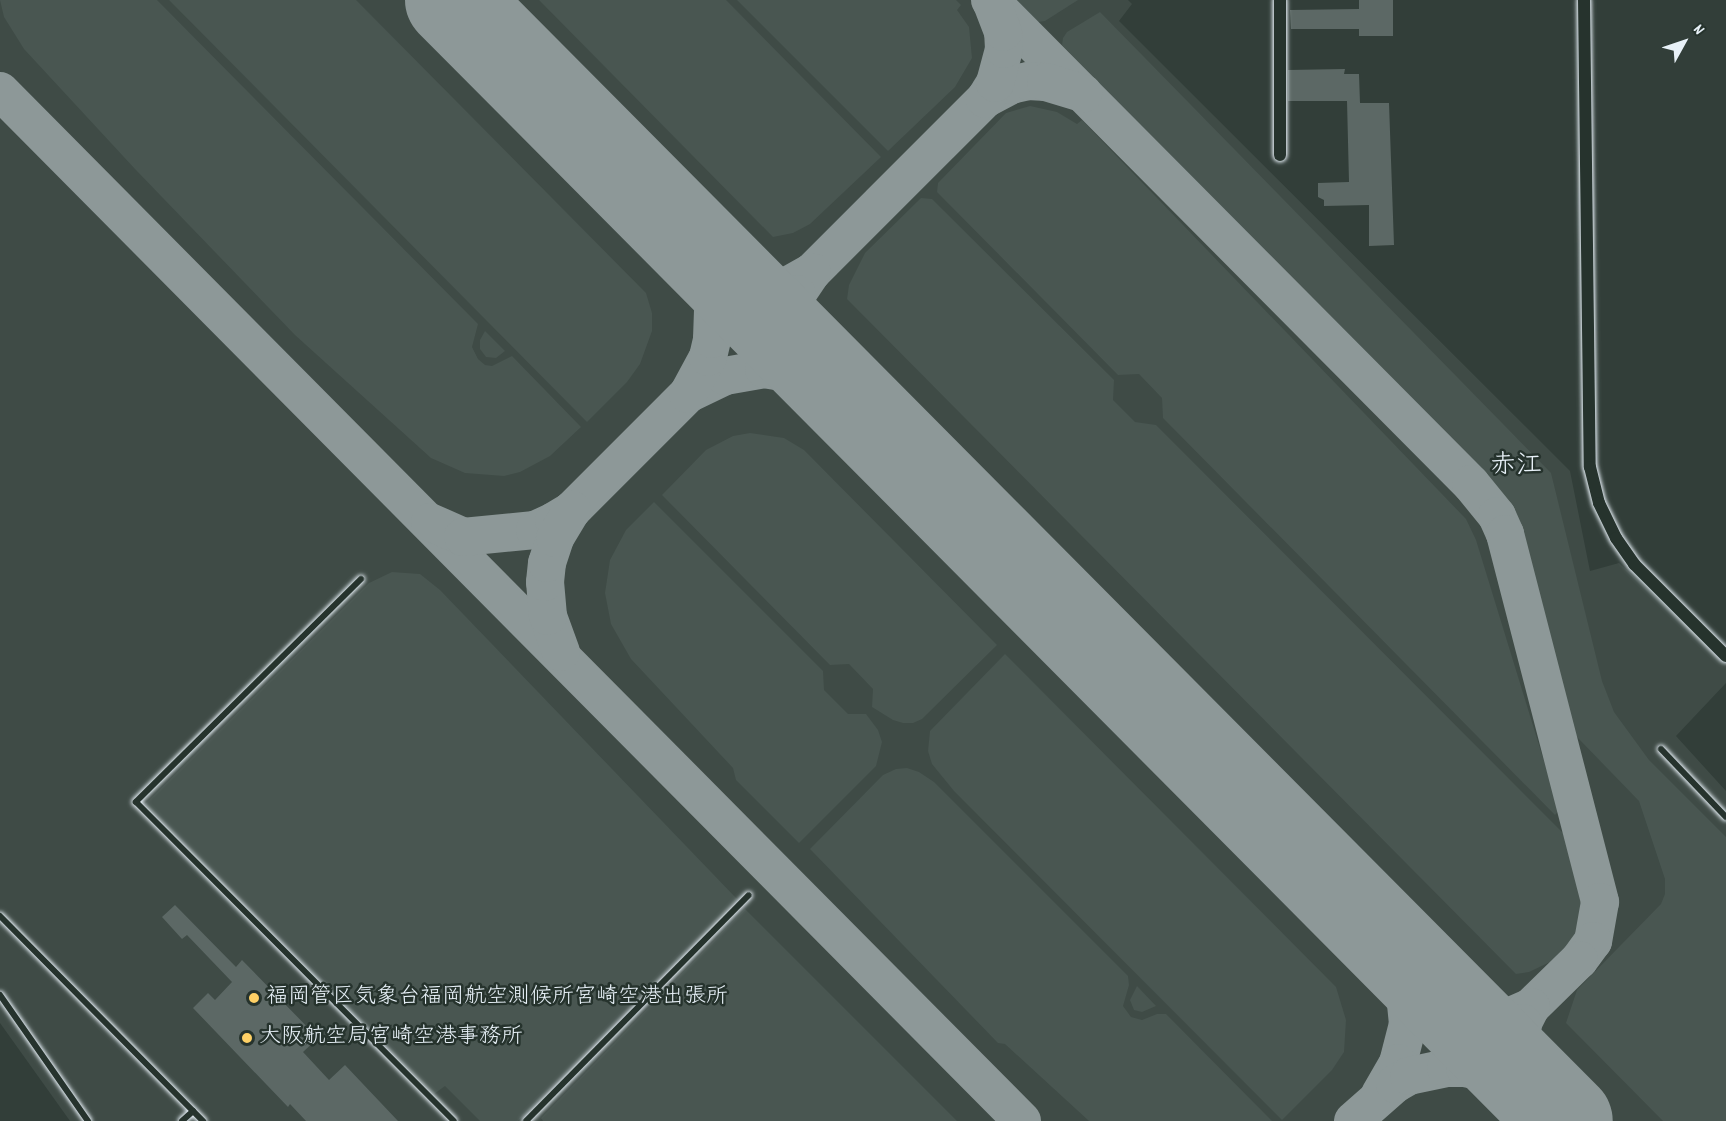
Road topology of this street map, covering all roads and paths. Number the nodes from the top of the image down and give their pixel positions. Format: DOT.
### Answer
graph roads {
  1 [pos="1280,0"];
  2 [pos="1584,0"];
  3 [pos="1280,155"];
  4 [pos="362,579"];
  5 [pos="1726,656"];
  6 [pos="1661,749"];
  7 [pos="1726,817"];
  8 [pos="749,895"];
  9 [pos="0,916"];
  10 [pos="0,995"];
  11 [pos="193,1111"];
  12 [pos="88,1121"];
  13 [pos="182,1121"];
  14 [pos="203,1121"];
  15 [pos="454,1121"];
  16 [pos="526,1121"];
  1 -- 3 [label="street"];
  2 -- 5 [label="street"];
  4 -- 15 [label="lane"];
  6 -- 7 [label="lane"];
  8 -- 16 [label="lane"];
  9 -- 11 [label="lane"];
  10 -- 12 [label="lane"];
  11 -- 13 [label="lane"];
  11 -- 14 [label="lane"];
}
